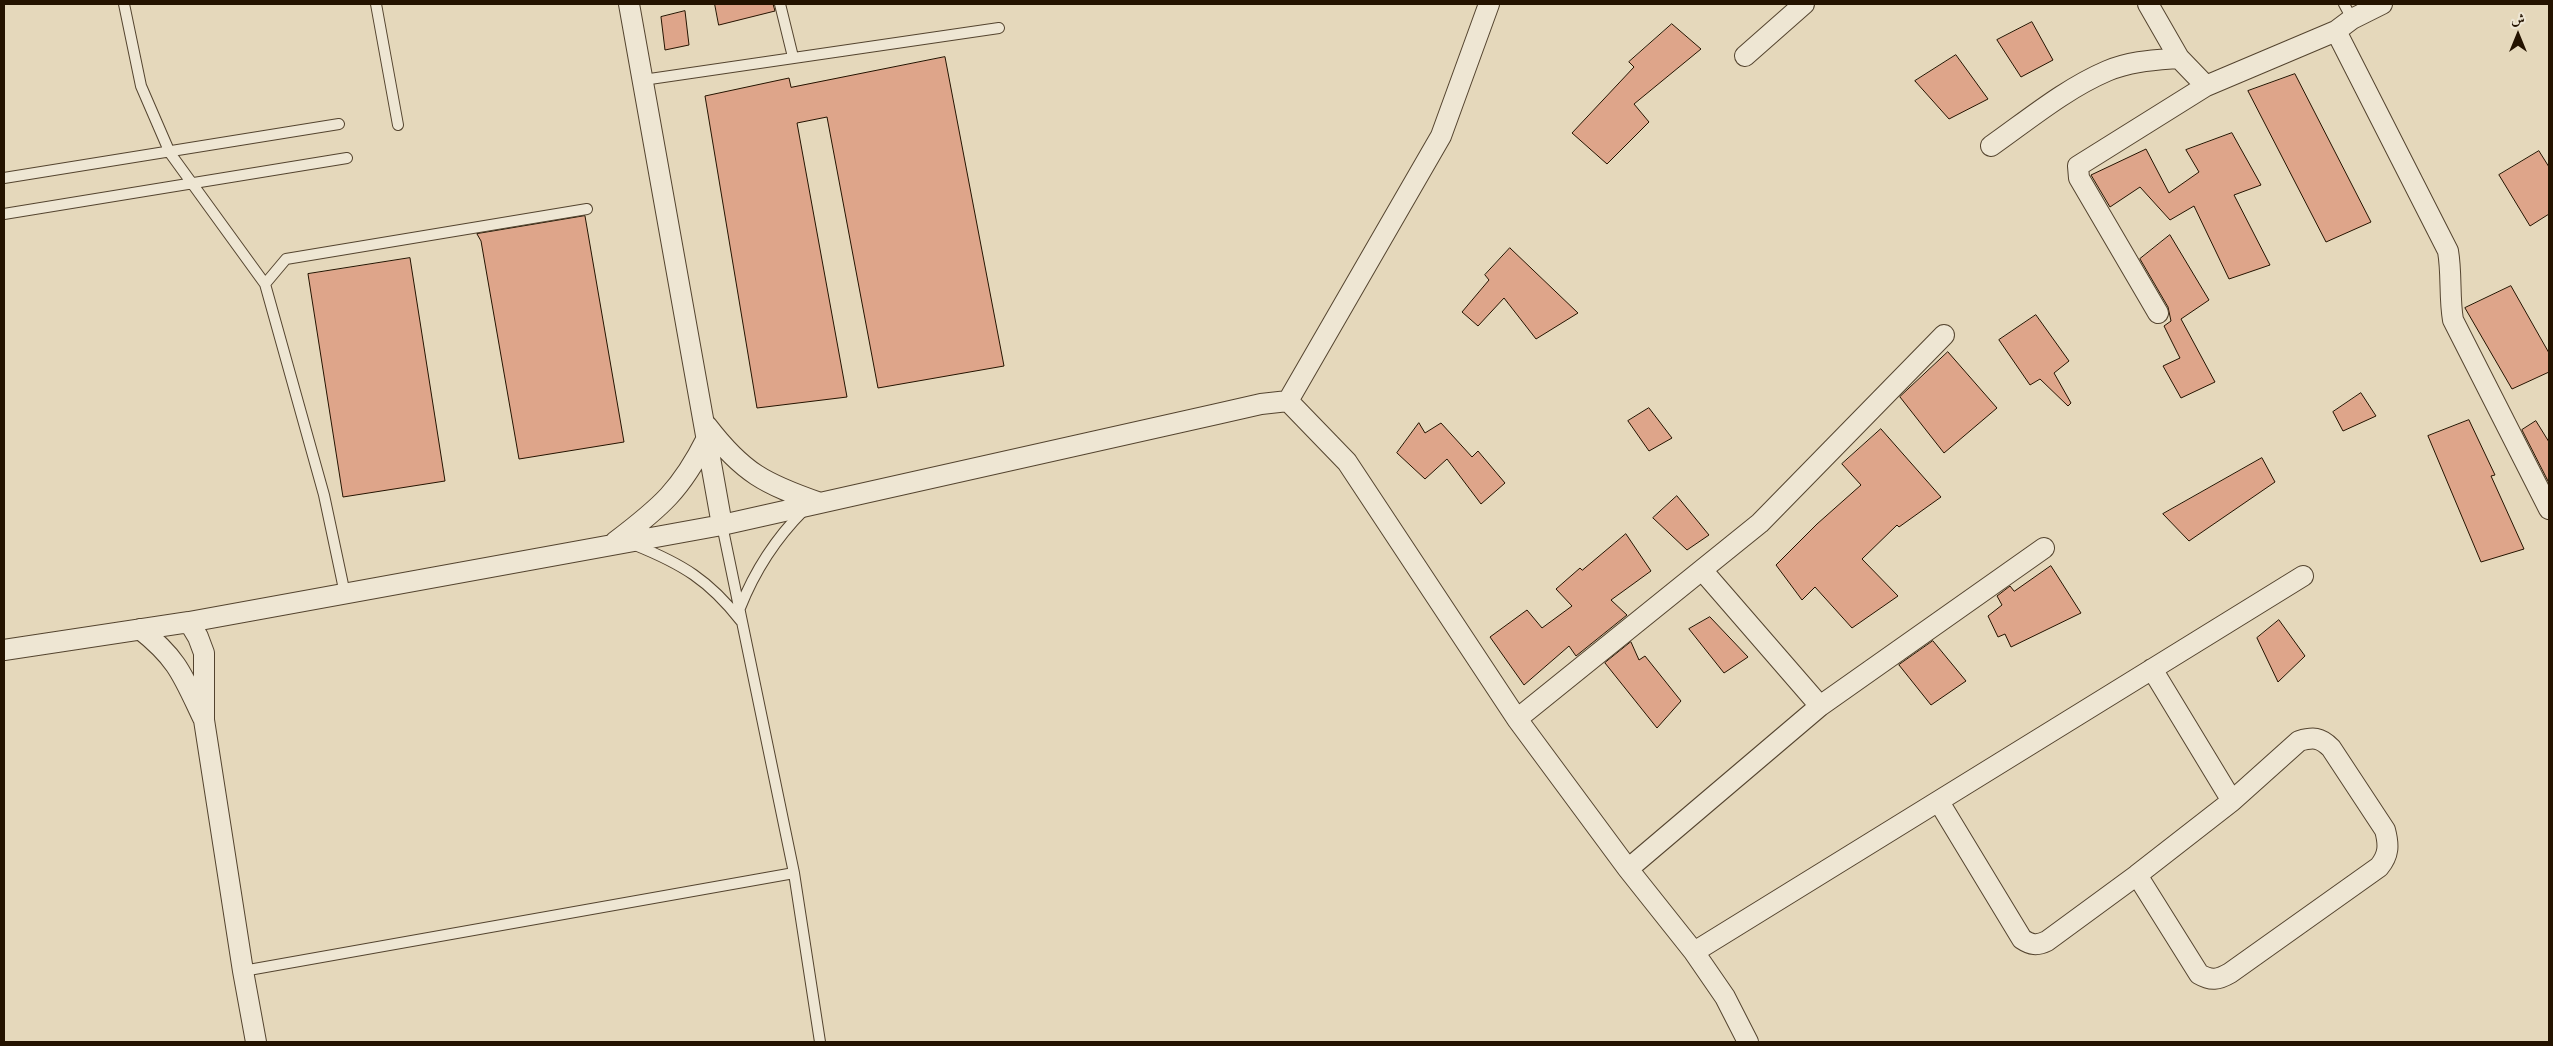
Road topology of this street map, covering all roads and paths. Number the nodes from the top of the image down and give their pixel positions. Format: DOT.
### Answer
graph roads {
  1 [pos="124,4"];
  2 [pos="376,4"];
  3 [pos="629,4"];
  4 [pos="780,4"];
  5 [pos="1489,4"];
  6 [pos="1804,4"];
  7 [pos="2148,4"];
  8 [pos="2382,4"];
  9 [pos="2344,18"];
  10 [pos="998,28"];
  11 [pos="1745,56"];
  12 [pos="793,57"];
  13 [pos="2179,58"];
  14 [pos="642,80"];
  15 [pos="2206,86"];
  16 [pos="339,124"];
  17 [pos="398,125"];
  18 [pos="1991,146"];
  19 [pos="170,153"];
  20 [pos="347,158"];
  21 [pos="4,178"];
  22 [pos="193,184"];
  23 [pos="586,209"];
  24 [pos="4,214"];
  25 [pos="265,284"];
  26 [pos="2158,313"];
  27 [pos="1944,335"];
  28 [pos="1288,402"];
  29 [pos="706,430"];
  30 [pos="814,505"];
  31 [pos="2549,510"];
  32 [pos="722,525"];
  33 [pos="620,543"];
  34 [pos="2044,548"];
  35 [pos="1702,570"];
  36 [pos="2303,576"];
  37 [pos="345,594"];
  38 [pos="739,609"];
  39 [pos="741,621"];
  40 [pos="189,622"];
  41 [pos="140,629"];
  42 [pos="4,650"];
  43 [pos="2152,669"];
  44 [pos="1820,706"];
  45 [pos="1518,719"];
  46 [pos="204,720"];
  47 [pos="2232,800"];
  48 [pos="1939,802"];
  49 [pos="1628,869"];
  50 [pos="794,873"];
  51 [pos="2137,875"];
  52 [pos="1694,952"];
  53 [pos="242,971"];
  54 [pos="256,1042"];
  55 [pos="820,1042"];
  56 [pos="1748,1042"];
  1 -- 19 [label="lane"];
  2 -- 17 [label="lane"];
  3 -- 14 [label="street"];
  4 -- 12 [label="lane"];
  5 -- 28 [label="street"];
  6 -- 11 [label="street"];
  7 -- 13 [label="street"];
  8 -- 9 [label="street"];
  9 -- 15 [label="street"];
  9 -- 31 [label="street"];
  10 -- 12 [label="lane"];
  12 -- 14 [label="lane"];
  13 -- 15 [label="street"];
  13 -- 18 [label="street"];
  14 -- 29 [label="street"];
  15 -- 26 [label="street"];
  16 -- 19 [label="lane"];
  19 -- 21 [label="lane"];
  19 -- 22 [label="lane"];
  20 -- 22 [label="lane"];
  22 -- 24 [label="lane"];
  22 -- 25 [label="lane"];
  23 -- 25 [label="lane"];
  25 -- 37 [label="lane"];
  27 -- 35 [label="street"];
  28 -- 30 [label="street"];
  28 -- 45 [label="street"];
  29 -- 30 [label="street"];
  29 -- 32 [label="street"];
  29 -- 33 [label="street"];
  30 -- 32 [label="street"];
  30 -- 38 [label="lane"];
  32 -- 33 [label="street"];
  32 -- 38 [label="lane"];
  33 -- 37 [label="street"];
  33 -- 39 [label="lane"];
  34 -- 44 [label="street"];
  35 -- 44 [label="street"];
  35 -- 45 [label="street"];
  36 -- 43 [label="street"];
  37 -- 40 [label="street"];
  38 -- 39 [label="lane"];
  39 -- 50 [label="lane"];
  40 -- 41 [label="street"];
  40 -- 46 [label="street"];
  41 -- 42 [label="street"];
  41 -- 46 [label="street"];
  43 -- 47 [label="street"];
  43 -- 48 [label="street"];
  44 -- 49 [label="street"];
  45 -- 49 [label="street"];
  46 -- 53 [label="street"];
  47 -- 51 [label="street"];
  47 -- 51 [label="street"];
  48 -- 51 [label="street"];
  48 -- 52 [label="street"];
  49 -- 52 [label="street"];
  50 -- 53 [label="lane"];
  50 -- 55 [label="lane"];
  52 -- 56 [label="street"];
  53 -- 54 [label="street"];
}
